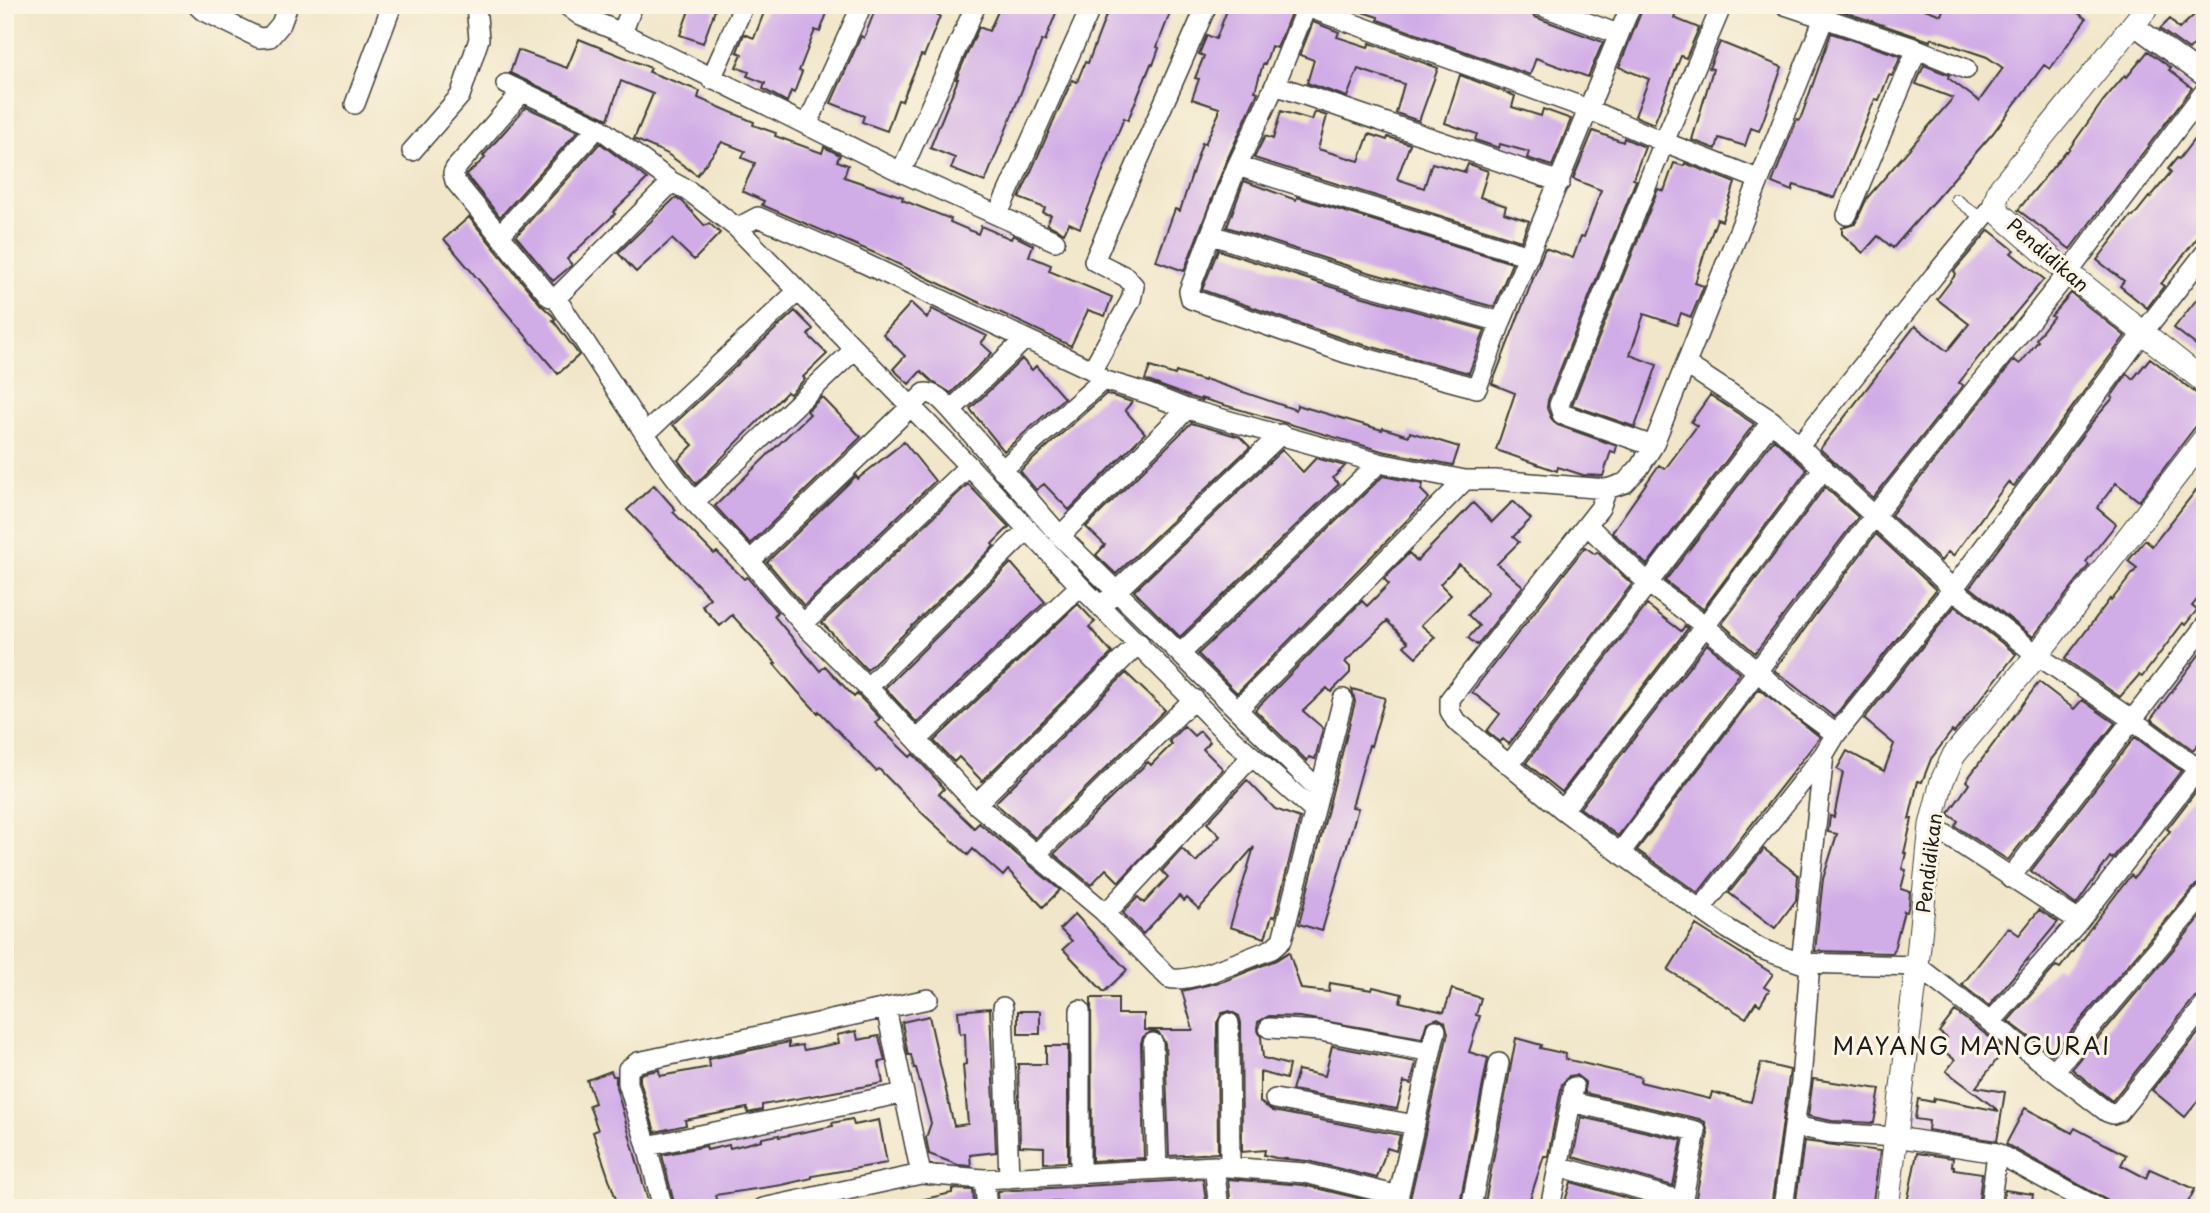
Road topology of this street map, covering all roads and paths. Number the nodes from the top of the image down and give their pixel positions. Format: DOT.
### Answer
graph roads {
  1 [pos="197,5"];
  2 [pos="288,5"];
  3 [pos="392,5"];
  4 [pos="477,5"];
  5 [pos="566,5"];
  6 [pos="633,5"];
  7 [pos="744,5"];
  8 [pos="862,5"];
  9 [pos="976,5"];
  10 [pos="1092,5"];
  11 [pos="1207,5"];
  12 [pos="1539,5"];
  13 [pos="1631,5"];
  14 [pos="1722,5"];
  15 [pos="1785,5"];
  16 [pos="2150,5"];
  17 [pos="1307,6"];
  18 [pos="1824,18"];
  19 [pos="2134,26"];
  20 [pos="622,33"];
  21 [pos="1618,34"];
  22 [pos="1917,49"];
  23 [pos="1966,69"];
  24 [pos="2205,77"];
  25 [pos="711,79"];
  26 [pos="1275,85"];
  27 [pos="2205,91"];
  28 [pos="355,104"];
  29 [pos="1588,109"];
  30 [pos="807,125"];
  31 [pos="598,127"];
  32 [pos="1664,142"];
  33 [pos="412,151"];
  34 [pos="1237,166"];
  35 [pos="901,172"];
  36 [pos="1758,179"];
  37 [pos="672,182"];
  38 [pos="1560,182"];
  39 [pos="1956,199"];
  40 [pos="1988,211"];
  41 [pos="998,214"];
  42 [pos="1847,215"];
  43 [pos="737,228"];
  44 [pos="501,234"];
  45 [pos="1212,236"];
  46 [pos="1055,241"];
  47 [pos="2205,253"];
  48 [pos="1529,256"];
  49 [pos="2067,273"];
  50 [pos="798,290"];
  51 [pos="556,298"];
  52 [pos="1501,322"];
  53 [pos="2142,334"];
  54 [pos="1024,340"];
  55 [pos="855,349"];
  56 [pos="1687,365"];
  57 [pos="1097,375"];
  58 [pos="2205,382"];
  59 [pos="911,407"];
  60 [pos="1187,409"];
  61 [pos="951,411"];
  62 [pos="1772,421"];
  63 [pos="645,434"];
  64 [pos="1281,434"];
  65 [pos="2205,438"];
  66 [pos="1653,446"];
  67 [pos="1799,446"];
  68 [pos="1378,463"];
  69 [pos="970,466"];
  70 [pos="1824,468"];
  71 [pos="1002,470"];
  72 [pos="1465,480"];
  73 [pos="1606,489"];
  74 [pos="694,502"];
  75 [pos="1875,514"];
  76 [pos="1587,525"];
  77 [pos="1028,529"];
  78 [pos="1060,536"];
  79 [pos="750,561"];
  80 [pos="1649,584"];
  81 [pos="1080,586"];
  82 [pos="1953,589"];
  83 [pos="1115,592"];
  84 [pos="1100,606"];
  85 [pos="803,624"];
  86 [pos="1705,626"];
  87 [pos="2205,626"];
  88 [pos="1139,643"];
  89 [pos="1181,653"];
  90 [pos="2037,655"];
  91 [pos="1759,670"];
  92 [pos="868,687"];
  93 [pos="1194,699"];
  94 [pos="1343,699"];
  95 [pos="1238,709"];
  96 [pos="2131,719"];
  97 [pos="1836,734"];
  98 [pos="917,740"];
  99 [pos="1824,754"];
  100 [pos="1252,757"];
  101 [pos="1509,765"];
  102 [pos="2203,768"];
  103 [pos="1319,790"];
  104 [pos="976,804"];
  105 [pos="1313,810"];
  106 [pos="1563,810"];
  107 [pos="1931,825"];
  108 [pos="1620,853"];
  109 [pos="1035,855"];
  110 [pos="2010,878"];
  111 [pos="2205,892"];
  112 [pos="1700,909"];
  113 [pos="1103,911"];
  114 [pos="2079,921"];
  115 [pos="1805,963"];
  116 [pos="1917,966"];
  117 [pos="928,999"];
  118 [pos="2205,1004"];
  119 [pos="1003,1007"];
  120 [pos="886,1008"];
  121 [pos="1080,1010"];
  122 [pos="1991,1022"];
  123 [pos="1229,1023"];
  124 [pos="1269,1028"];
  125 [pos="1436,1030"];
  126 [pos="1153,1043"];
  127 [pos="1431,1052"];
  128 [pos="1499,1063"];
  129 [pos="2054,1071"];
  130 [pos="904,1093"];
  131 [pos="1275,1099"];
  132 [pos="1415,1125"];
  133 [pos="1794,1126"];
  134 [pos="1896,1137"];
  135 [pos="648,1146"];
  136 [pos="1997,1153"];
  137 [pos="1558,1166"];
  138 [pos="1222,1167"];
  139 [pos="1157,1169"];
  140 [pos="1080,1173"];
  141 [pos="921,1174"];
  142 [pos="1009,1178"];
  143 [pos="984,1179"];
  144 [pos="2073,1201"];
  145 [pos="1398,1202"];
  146 [pos="1682,1204"];
  147 [pos="663,1208"];
  148 [pos="763,1208"];
  149 [pos="987,1208"];
  150 [pos="1219,1208"];
  151 [pos="1471,1208"];
  152 [pos="1549,1208"];
  153 [pos="1783,1208"];
  154 [pos="1887,1208"];
  155 [pos="1990,1208"];
  156 [pos="2098,1208"];
  1 -- 2 [label="street"];
  3 -- 28 [label="street"];
  4 -- 33 [label="street"];
  5 -- 20 [label="street"];
  6 -- 20 [label="street"];
  7 -- 25 [label="street"];
  8 -- 30 [label="street"];
  9 -- 35 [label="street"];
  10 -- 41 [label="street"];
  11 -- 57 [label="street"];
  12 -- 21 [label="street"];
  13 -- 21 [label="street"];
  14 -- 32 [label="street"];
  15 -- 18 [label="street"];
  16 -- 19 [label="street, Pendidikan"];
  17 -- 26 [label="street"];
  17 -- 29 [label="street"];
  18 -- 22 [label="street"];
  18 -- 36 [label="street"];
  19 -- 24 [label="street"];
  19 -- 40 [label="street, Pendidikan"];
  20 -- 25 [label="street"];
  21 -- 29 [label="street"];
  22 -- 23 [label="street"];
  22 -- 42 [label="street"];
  25 -- 30 [label="street"];
  26 -- 34 [label="street"];
  26 -- 38 [label="street"];
  27 -- 49 [label="street"];
  29 -- 32 [label="street"];
  29 -- 38 [label="street"];
  30 -- 35 [label="street"];
  31 -- 37 [label="street"];
  31 -- 44 [label="street"];
  31 -- 44 [label="street"];
  32 -- 36 [label="street"];
  32 -- 66 [label="street"];
  34 -- 45 [label="street"];
  34 -- 48 [label="street"];
  35 -- 41 [label="street"];
  36 -- 56 [label="street"];
  37 -- 43 [label="street"];
  37 -- 51 [label="street"];
  38 -- 48 [label="street"];
  39 -- 40 [label="lane"];
  40 -- 49 [label="street, Pendidikan"];
  40 -- 67 [label="street"];
  41 -- 46 [label="street"];
  43 -- 50 [label="street"];
  43 -- 54 [label="street"];
  44 -- 51 [label="street"];
  45 -- 52 [label="street"];
  45 -- 52 [label="street"];
  47 -- 53 [label="street"];
  48 -- 52 [label="street"];
  49 -- 53 [label="street, Pendidikan"];
  49 -- 75 [label="street"];
  50 -- 55 [label="street"];
  50 -- 63 [label="street"];
  51 -- 63 [label="street"];
  53 -- 58 [label="street, Pendidikan"];
  53 -- 82 [label="street"];
  54 -- 57 [label="street"];
  54 -- 61 [label="street"];
  55 -- 59 [label="street"];
  55 -- 74 [label="street"];
  56 -- 62 [label="street"];
  56 -- 66 [label="street"];
  57 -- 60 [label="street"];
  57 -- 71 [label="street"];
  59 -- 61 [label="street"];
  59 -- 69 [label="street"];
  59 -- 79 [label="street"];
  60 -- 64 [label="street"];
  60 -- 78 [label="street"];
  61 -- 71 [label="street"];
  62 -- 67 [label="street"];
  62 -- 80 [label="street"];
  63 -- 74 [label="street"];
  64 -- 68 [label="street"];
  64 -- 83 [label="street"];
  65 -- 90 [label="street, Pendidikan"];
  66 -- 73 [label="street"];
  67 -- 70 [label="street"];
  68 -- 72 [label="street"];
  68 -- 89 [label="street"];
  69 -- 77 [label="street"];
  69 -- 85 [label="street"];
  70 -- 75 [label="street"];
  70 -- 86 [label="street"];
  71 -- 78 [label="street"];
  72 -- 73 [label="street"];
  72 -- 95 [label="street"];
  73 -- 76 [label="street"];
  74 -- 79 [label="street"];
  75 -- 82 [label="street"];
  75 -- 91 [label="street"];
  76 -- 80 [label="street"];
  76 -- 101 [label="street"];
  77 -- 81 [label="street"];
  77 -- 92 [label="street"];
  78 -- 83 [label="street"];
  79 -- 85 [label="street"];
  80 -- 86 [label="street"];
  80 -- 101 [label="street"];
  81 -- 84 [label="street"];
  81 -- 98 [label="street"];
  82 -- 90 [label="street"];
  82 -- 97 [label="street"];
  83 -- 84 [label="street"];
  83 -- 89 [label="street"];
  84 -- 88 [label="street"];
  85 -- 92 [label="street"];
  86 -- 91 [label="street"];
  86 -- 106 [label="street"];
  87 -- 96 [label="street"];
  88 -- 93 [label="street"];
  88 -- 104 [label="street"];
  89 -- 95 [label="street"];
  90 -- 96 [label="street"];
  90 -- 107 [label="street, Pendidikan"];
  91 -- 97 [label="street"];
  91 -- 108 [label="street"];
  92 -- 98 [label="street"];
  93 -- 100 [label="street"];
  93 -- 109 [label="street"];
  94 -- 103 [label="street"];
  95 -- 103 [label="street"];
  96 -- 102 [label="street"];
  96 -- 110 [label="street"];
  97 -- 99 [label="street"];
  98 -- 104 [label="street"];
  99 -- 112 [label="street"];
  99 -- 115 [label="street"];
  100 -- 105 [label="street"];
  100 -- 113 [label="street"];
  101 -- 106 [label="street"];
  102 -- 114 [label="street"];
  103 -- 105 [label="street"];
  104 -- 109 [label="street"];
  105 -- 113 [label="street"];
  106 -- 108 [label="street"];
  107 -- 110 [label="street"];
  107 -- 116 [label="street, Pendidikan"];
  108 -- 112 [label="street"];
  109 -- 113 [label="street"];
  110 -- 114 [label="street"];
  111 -- 129 [label="street"];
  112 -- 115 [label="street"];
  114 -- 122 [label="street"];
  115 -- 116 [label="street"];
  115 -- 133 [label="street"];
  116 -- 122 [label="street"];
  116 -- 134 [label="street, Pendidikan"];
  117 -- 120 [label="street"];
  118 -- 129 [label="street"];
  119 -- 142 [label="street"];
  120 -- 130 [label="street"];
  120 -- 135 [label="street"];
  121 -- 140 [label="street"];
  122 -- 129 [label="street"];
  123 -- 138 [label="street"];
  124 -- 127 [label="street"];
  125 -- 127 [label="street"];
  126 -- 139 [label="street"];
  127 -- 132 [label="street"];
  128 -- 151 [label="street"];
  130 -- 135 [label="street"];
  130 -- 141 [label="street"];
  131 -- 132 [label="street"];
  132 -- 145 [label="street"];
  133 -- 134 [label="street"];
  133 -- 153 [label="street"];
  134 -- 136 [label="street"];
  134 -- 154 [label="street, Pendidikan"];
  135 -- 147 [label="street"];
  136 -- 144 [label="street"];
  136 -- 155 [label="street"];
  137 -- 146 [label="street"];
  137 -- 146 [label="street"];
  137 -- 152 [label="street"];
  138 -- 139 [label="street"];
  138 -- 145 [label="street"];
  138 -- 150 [label="street"];
  139 -- 140 [label="street"];
  140 -- 142 [label="street"];
  141 -- 143 [label="street"];
  141 -- 148 [label="street"];
  142 -- 143 [label="street"];
  143 -- 149 [label="street"];
  144 -- 156 [label="street"];
}
